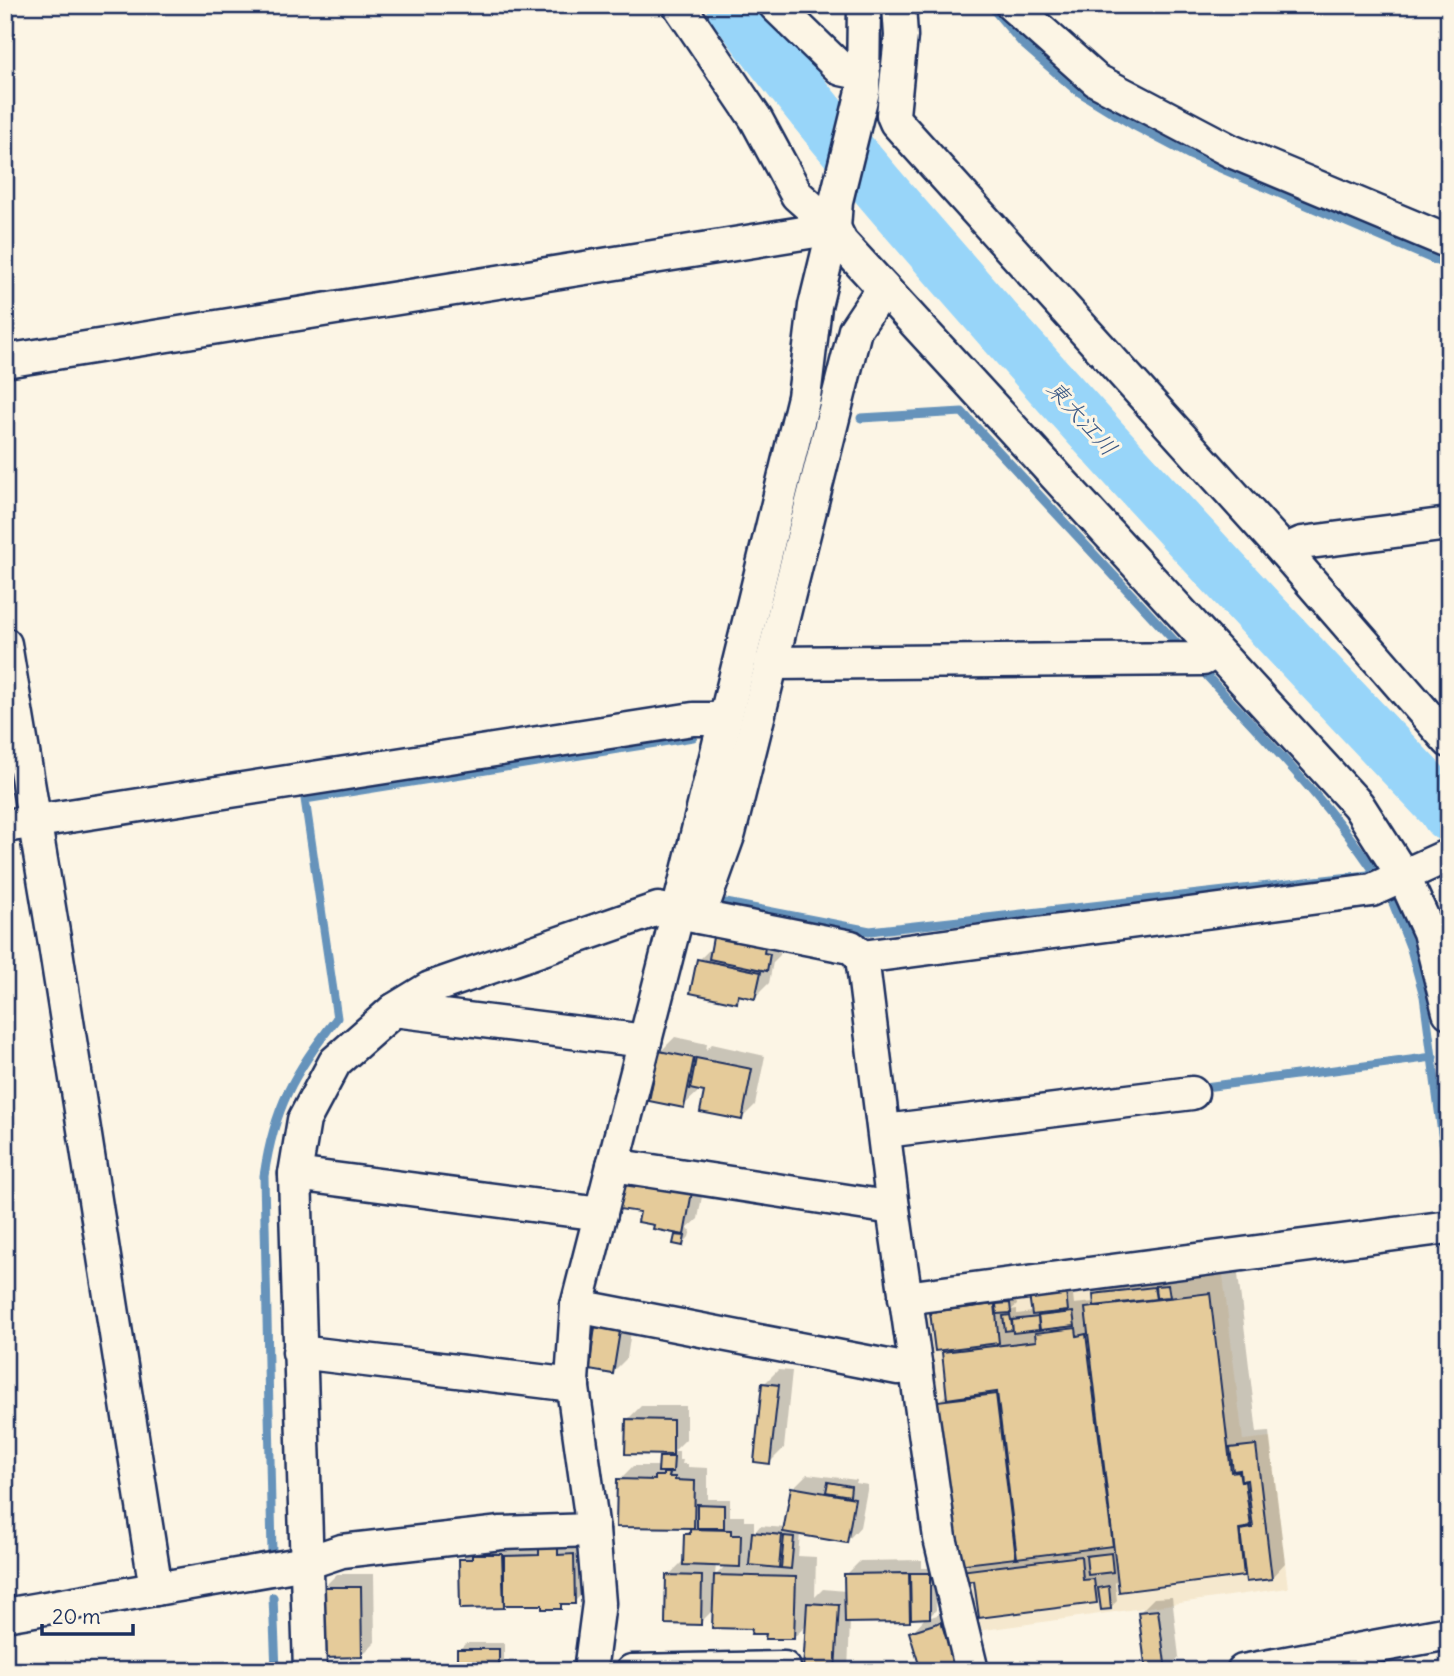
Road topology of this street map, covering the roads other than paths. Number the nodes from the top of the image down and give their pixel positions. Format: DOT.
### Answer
graph roads {
  1 [pos="679,5"];
  2 [pos="775,5"];
  3 [pos="864,5"];
  4 [pos="899,5"];
  5 [pos="1013,5"];
  6 [pos="864,83"];
  7 [pos="835,215"];
  8 [pos="1449,242"];
  9 [pos="883,288"];
  10 [pos="5,361"];
  11 [pos="1449,524"];
  12 [pos="1284,551"];
  13 [pos="5,644"];
  14 [pos="1216,651"];
  15 [pos="771,663"];
  16 [pos="725,719"];
  17 [pos="1449,741"];
  18 [pos="19,824"];
  19 [pos="1425,867"];
  20 [pos="688,915"];
  21 [pos="862,957"];
  22 [pos="394,1010"];
  23 [pos="1449,1012"];
  24 [pos="645,1041"];
  25 [pos="1192,1093"];
  26 [pos="885,1131"];
  27 [pos="613,1165"];
  28 [pos="295,1174"];
  29 [pos="892,1208"];
  30 [pos="601,1214"];
  31 [pos="1449,1227"];
  32 [pos="905,1298"];
  33 [pos="577,1306"];
  34 [pos="299,1352"];
  35 [pos="916,1367"];
  36 [pos="573,1385"];
  37 [pos="593,1530"];
  38 [pos="306,1563"];
  39 [pos="156,1589"];
  40 [pos="5,1615"];
  41 [pos="1449,1633"];
  42 [pos="784,1668"];
  43 [pos="310,1671"];
  44 [pos="590,1671"];
  45 [pos="632,1671"];
  46 [pos="972,1671"];
  47 [pos="1243,1671"];
  1 -- 7 [label="street"];
  2 -- 6 [label="street"];
  3 -- 6 [label="street"];
  4 -- 12 [label="street"];
  5 -- 8 [label="street"];
  6 -- 7 [label="street"];
  7 -- 9 [label="street"];
  7 -- 10 [label="street"];
  7 -- 16 [label="street"];
  9 -- 14 [label="street"];
  9 -- 15 [label="street"];
  11 -- 12 [label="street"];
  12 -- 17 [label="street"];
  13 -- 18 [label="street"];
  14 -- 15 [label="street"];
  14 -- 19 [label="street"];
  15 -- 20 [label="street"];
  16 -- 18 [label="street"];
  16 -- 20 [label="street"];
  18 -- 39 [label="street"];
  19 -- 21 [label="street"];
  19 -- 23 [label="street"];
  20 -- 21 [label="street"];
  20 -- 22 [label="street"];
  20 -- 24 [label="street"];
  21 -- 26 [label="street"];
  22 -- 24 [label="street"];
  22 -- 28 [label="street"];
  24 -- 27 [label="street"];
  25 -- 26 [label="street"];
  26 -- 29 [label="street"];
  27 -- 29 [label="street"];
  27 -- 30 [label="street"];
  28 -- 30 [label="street"];
  28 -- 34 [label="street"];
  29 -- 32 [label="street"];
  30 -- 33 [label="street"];
  31 -- 32 [label="street"];
  32 -- 35 [label="street"];
  33 -- 35 [label="street"];
  33 -- 36 [label="street"];
  34 -- 36 [label="street"];
  34 -- 38 [label="street"];
  35 -- 46 [label="street"];
  36 -- 37 [label="street"];
  37 -- 38 [label="street"];
  37 -- 44 [label="street"];
  38 -- 39 [label="street"];
  38 -- 43 [label="street"];
  39 -- 40 [label="street"];
  41 -- 47 [label="street"];
  42 -- 45 [label="street"];
}
